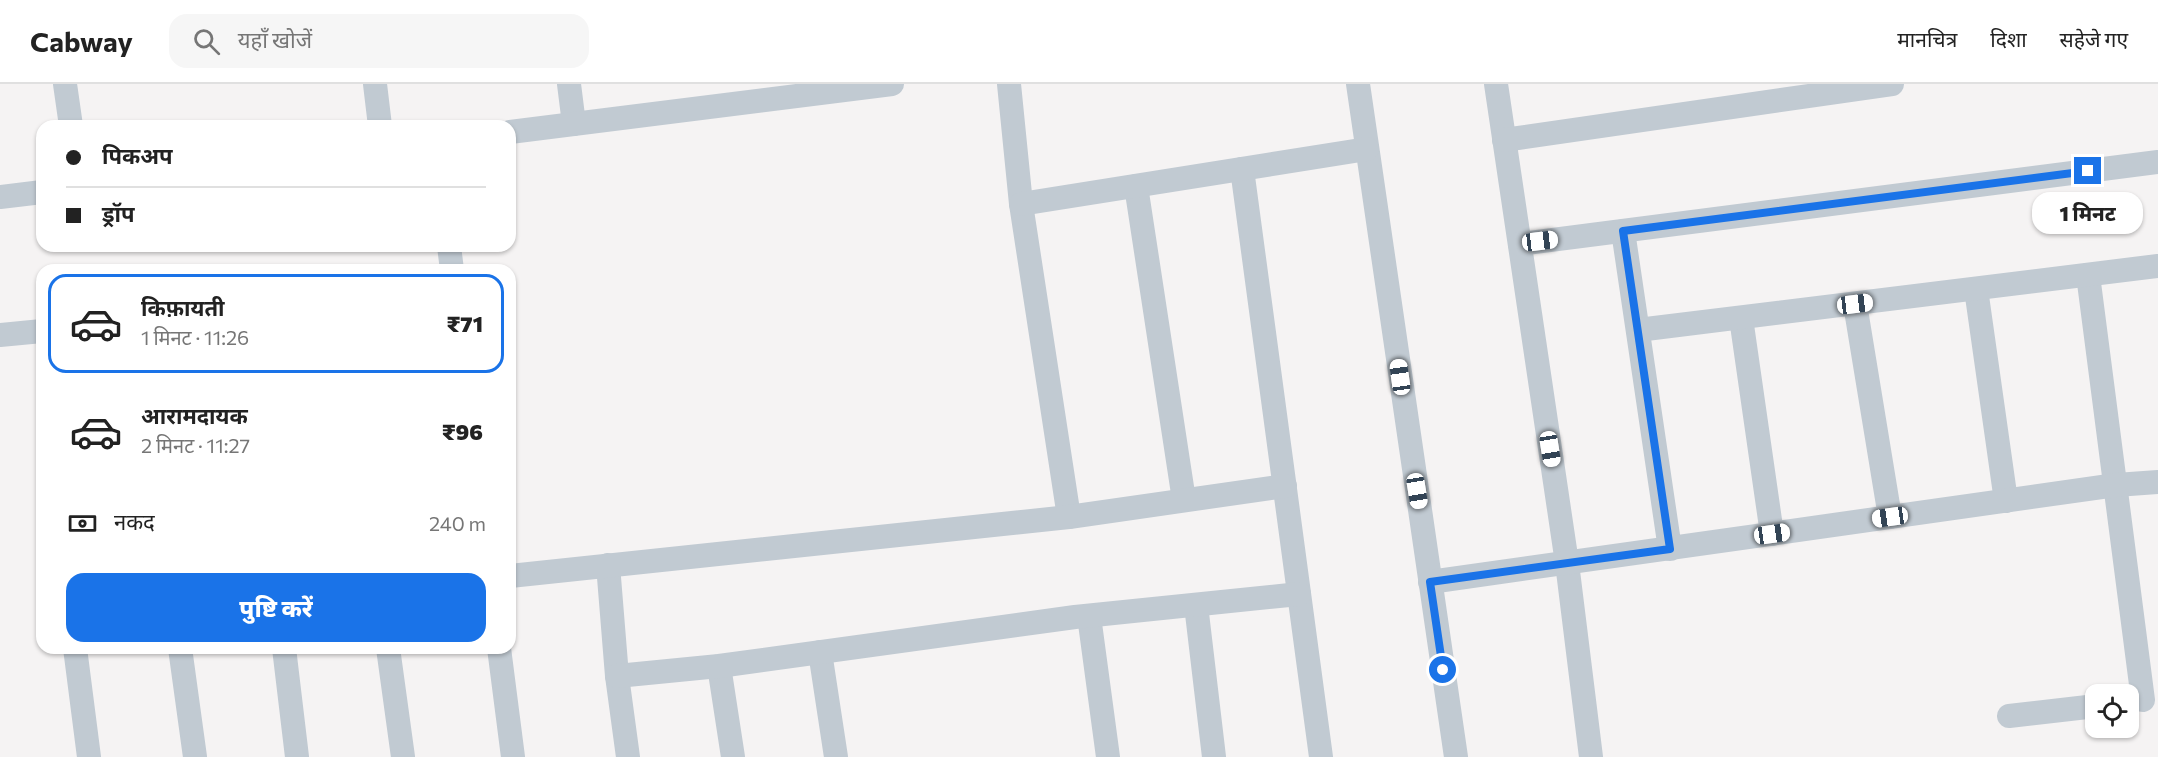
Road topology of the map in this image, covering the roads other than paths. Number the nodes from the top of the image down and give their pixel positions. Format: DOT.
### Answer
graph roads {
  1 [pos="65,84"];
  2 [pos="375,84"];
  3 [pos="569,84"];
  4 [pos="892,84"];
  5 [pos="1009,84"];
  6 [pos="1358,84"];
  7 [pos="1496,84"];
  8 [pos="1892,84"];
  9 [pos="764,92"];
  10 [pos="70,120"];
  11 [pos="379,120"];
  12 [pos="574,124"];
  13 [pos="516,131"];
  14 [pos="1504,140"];
  15 [pos="1367,149"];
  16 [pos="2158,162"];
  17 [pos="1242,169"];
  18 [pos="1136,186"];
  19 [pos="36,193"];
  20 [pos="0,197"];
  21 [pos="1021,204"];
  22 [pos="1623,231"];
  23 [pos="1520,244"];
  24 [pos="2158,266"];
  25 [pos="2088,275"];
  26 [pos="1976,289"];
  27 [pos="1855,304"];
  28 [pos="1741,318"];
  29 [pos="1638,330"];
  30 [pos="0,335"];
  31 [pos="36,336"];
  32 [pos="2158,482"];
  33 [pos="2116,485"];
  34 [pos="1285,486"];
  35 [pos="1184,500"];
  36 [pos="2006,501"];
  37 [pos="1069,517"];
  38 [pos="1890,517"];
  39 [pos="1772,534"];
  40 [pos="1670,549"];
  41 [pos="1567,563"];
  42 [pos="608,565"];
  43 [pos="516,575"];
  44 [pos="1430,582"];
  45 [pos="1299,594"];
  46 [pos="1196,605"];
  47 [pos="1089,616"];
  48 [pos="819,652"];
  49 [pos="76,654"];
  50 [pos="181,654"];
  51 [pos="285,654"];
  52 [pos="389,654"];
  53 [pos="500,654"];
  54 [pos="719,666"];
  55 [pos="617,676"];
  56 [pos="2143,700"];
  57 [pos="2085,707"];
  58 [pos="2008,716"];
  59 [pos="89,757"];
  60 [pos="195,757"];
  61 [pos="297,757"];
  62 [pos="403,757"];
  63 [pos="513,757"];
  64 [pos="628,757"];
  65 [pos="733,757"];
  66 [pos="836,757"];
  67 [pos="1108,757"];
  68 [pos="1214,757"];
  69 [pos="1321,757"];
  70 [pos="1456,757"];
  71 [pos="1591,757"];
  1 -- 10 [label="street"];
  2 -- 11 [label="street"];
  3 -- 12 [label="street"];
  4 -- 9 [label="street"];
  5 -- 21 [label="street"];
  6 -- 15 [label="street"];
  7 -- 14 [label="street"];
  8 -- 14 [label="street"];
  9 -- 12 [label="street"];
  12 -- 13 [label="street"];
  14 -- 23 [label="street"];
  15 -- 17 [label="street"];
  15 -- 44 [label="street"];
  16 -- 22 [label="street"];
  17 -- 18 [label="street"];
  17 -- 34 [label="street"];
  18 -- 21 [label="street"];
  18 -- 35 [label="street"];
  19 -- 20 [label="street"];
  21 -- 37 [label="street"];
  22 -- 23 [label="street"];
  22 -- 29 [label="street"];
  23 -- 41 [label="street"];
  24 -- 25 [label="street"];
  25 -- 26 [label="street"];
  25 -- 33 [label="street"];
  26 -- 27 [label="street"];
  26 -- 36 [label="street"];
  27 -- 28 [label="street"];
  27 -- 38 [label="street"];
  28 -- 29 [label="street"];
  28 -- 39 [label="street"];
  29 -- 40 [label="street"];
  30 -- 31 [label="street"];
  32 -- 33 [label="street"];
  33 -- 36 [label="street"];
  33 -- 56 [label="street"];
  34 -- 35 [label="street"];
  34 -- 45 [label="street"];
  35 -- 37 [label="street"];
  36 -- 38 [label="street"];
  37 -- 42 [label="street"];
  38 -- 39 [label="street"];
  39 -- 40 [label="street"];
  40 -- 41 [label="street"];
  41 -- 44 [label="street"];
  41 -- 71 [label="street"];
  42 -- 43 [label="street"];
  42 -- 55 [label="street"];
  44 -- 70 [label="street"];
  45 -- 46 [label="street"];
  45 -- 69 [label="street"];
  46 -- 47 [label="street"];
  46 -- 68 [label="street"];
  47 -- 48 [label="street"];
  47 -- 67 [label="street"];
  48 -- 54 [label="street"];
  48 -- 66 [label="street"];
  49 -- 59 [label="street"];
  50 -- 60 [label="street"];
  51 -- 61 [label="street"];
  52 -- 62 [label="street"];
  53 -- 63 [label="street"];
  54 -- 55 [label="street"];
  54 -- 65 [label="street"];
  55 -- 64 [label="street"];
  57 -- 58 [label="street"];
}
